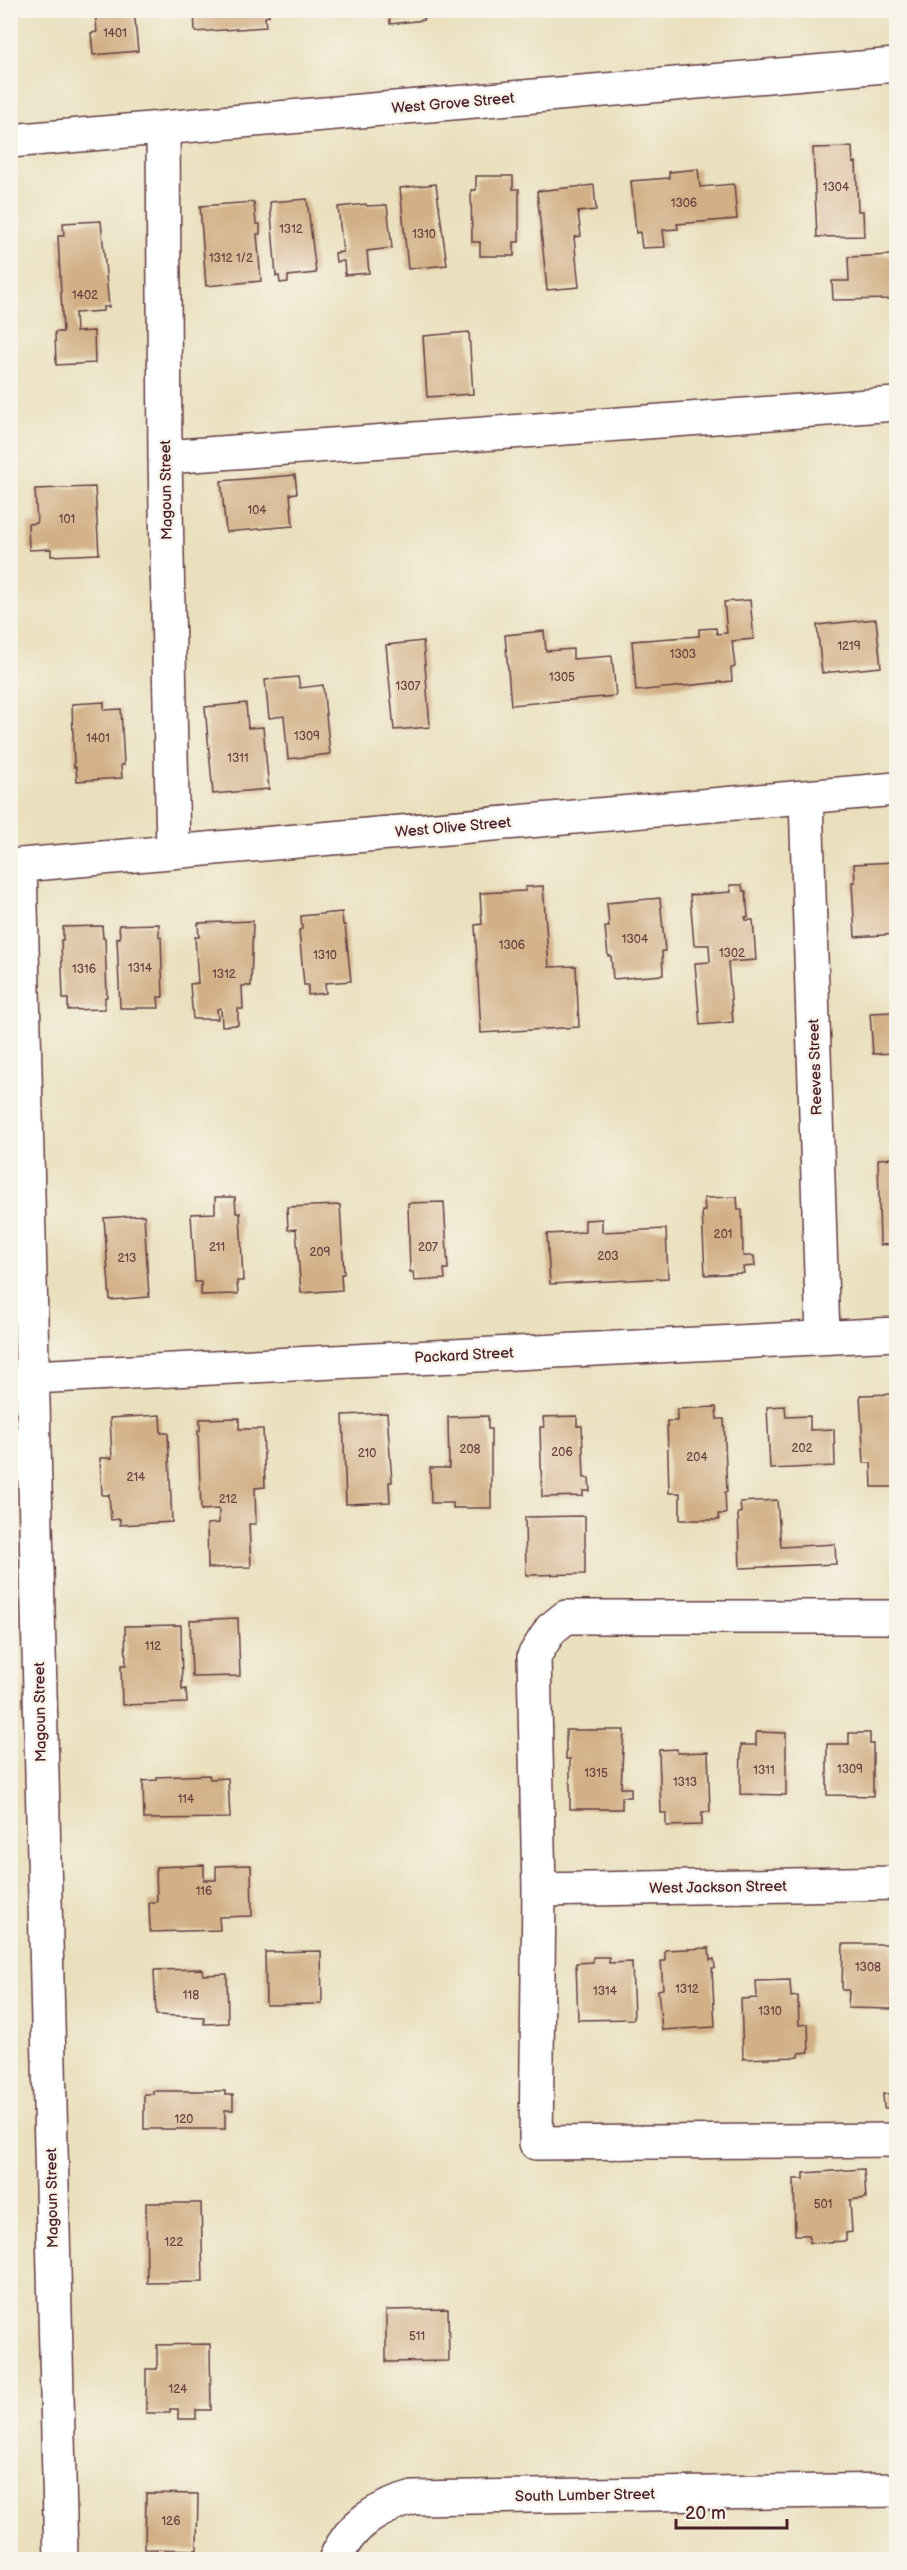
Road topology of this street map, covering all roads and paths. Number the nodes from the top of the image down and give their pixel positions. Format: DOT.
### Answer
graph roads {
  1 [pos="897,65"];
  2 [pos="163,128"];
  3 [pos="10,141"];
  4 [pos="897,404"];
  5 [pos="165,457"];
  6 [pos="897,789"];
  7 [pos="806,798"];
  8 [pos="173,851"];
  9 [pos="15,865"];
  10 [pos="897,1334"];
  11 [pos="823,1337"];
  12 [pos="32,1377"];
  13 [pos="897,1617"];
  14 [pos="897,1883"];
  15 [pos="539,1890"];
  16 [pos="897,2140"];
  17 [pos="897,2490"];
  18 [pos="61,2559"];
  19 [pos="335,2559"];
  1 -- 2 [label="street, West Grove Street"];
  2 -- 3 [label="street, West Grove Street"];
  2 -- 5 [label="street, Magoun Street"];
  4 -- 5 [label="street"];
  5 -- 8 [label="street, Magoun Street"];
  6 -- 7 [label="street, West Olive Street"];
  7 -- 8 [label="street, West Olive Street"];
  7 -- 11 [label="street, Reeves Street"];
  8 -- 9 [label="street, West Olive Street"];
  9 -- 12 [label="street, Magoun Street"];
  10 -- 11 [label="street, Packard Street"];
  11 -- 12 [label="street, Packard Street"];
  12 -- 18 [label="street, Magoun Street"];
  13 -- 15 [label="street"];
  14 -- 15 [label="street, West Jackson Street"];
  15 -- 16 [label="street"];
  17 -- 19 [label="street, South Lumber Street"];
}
